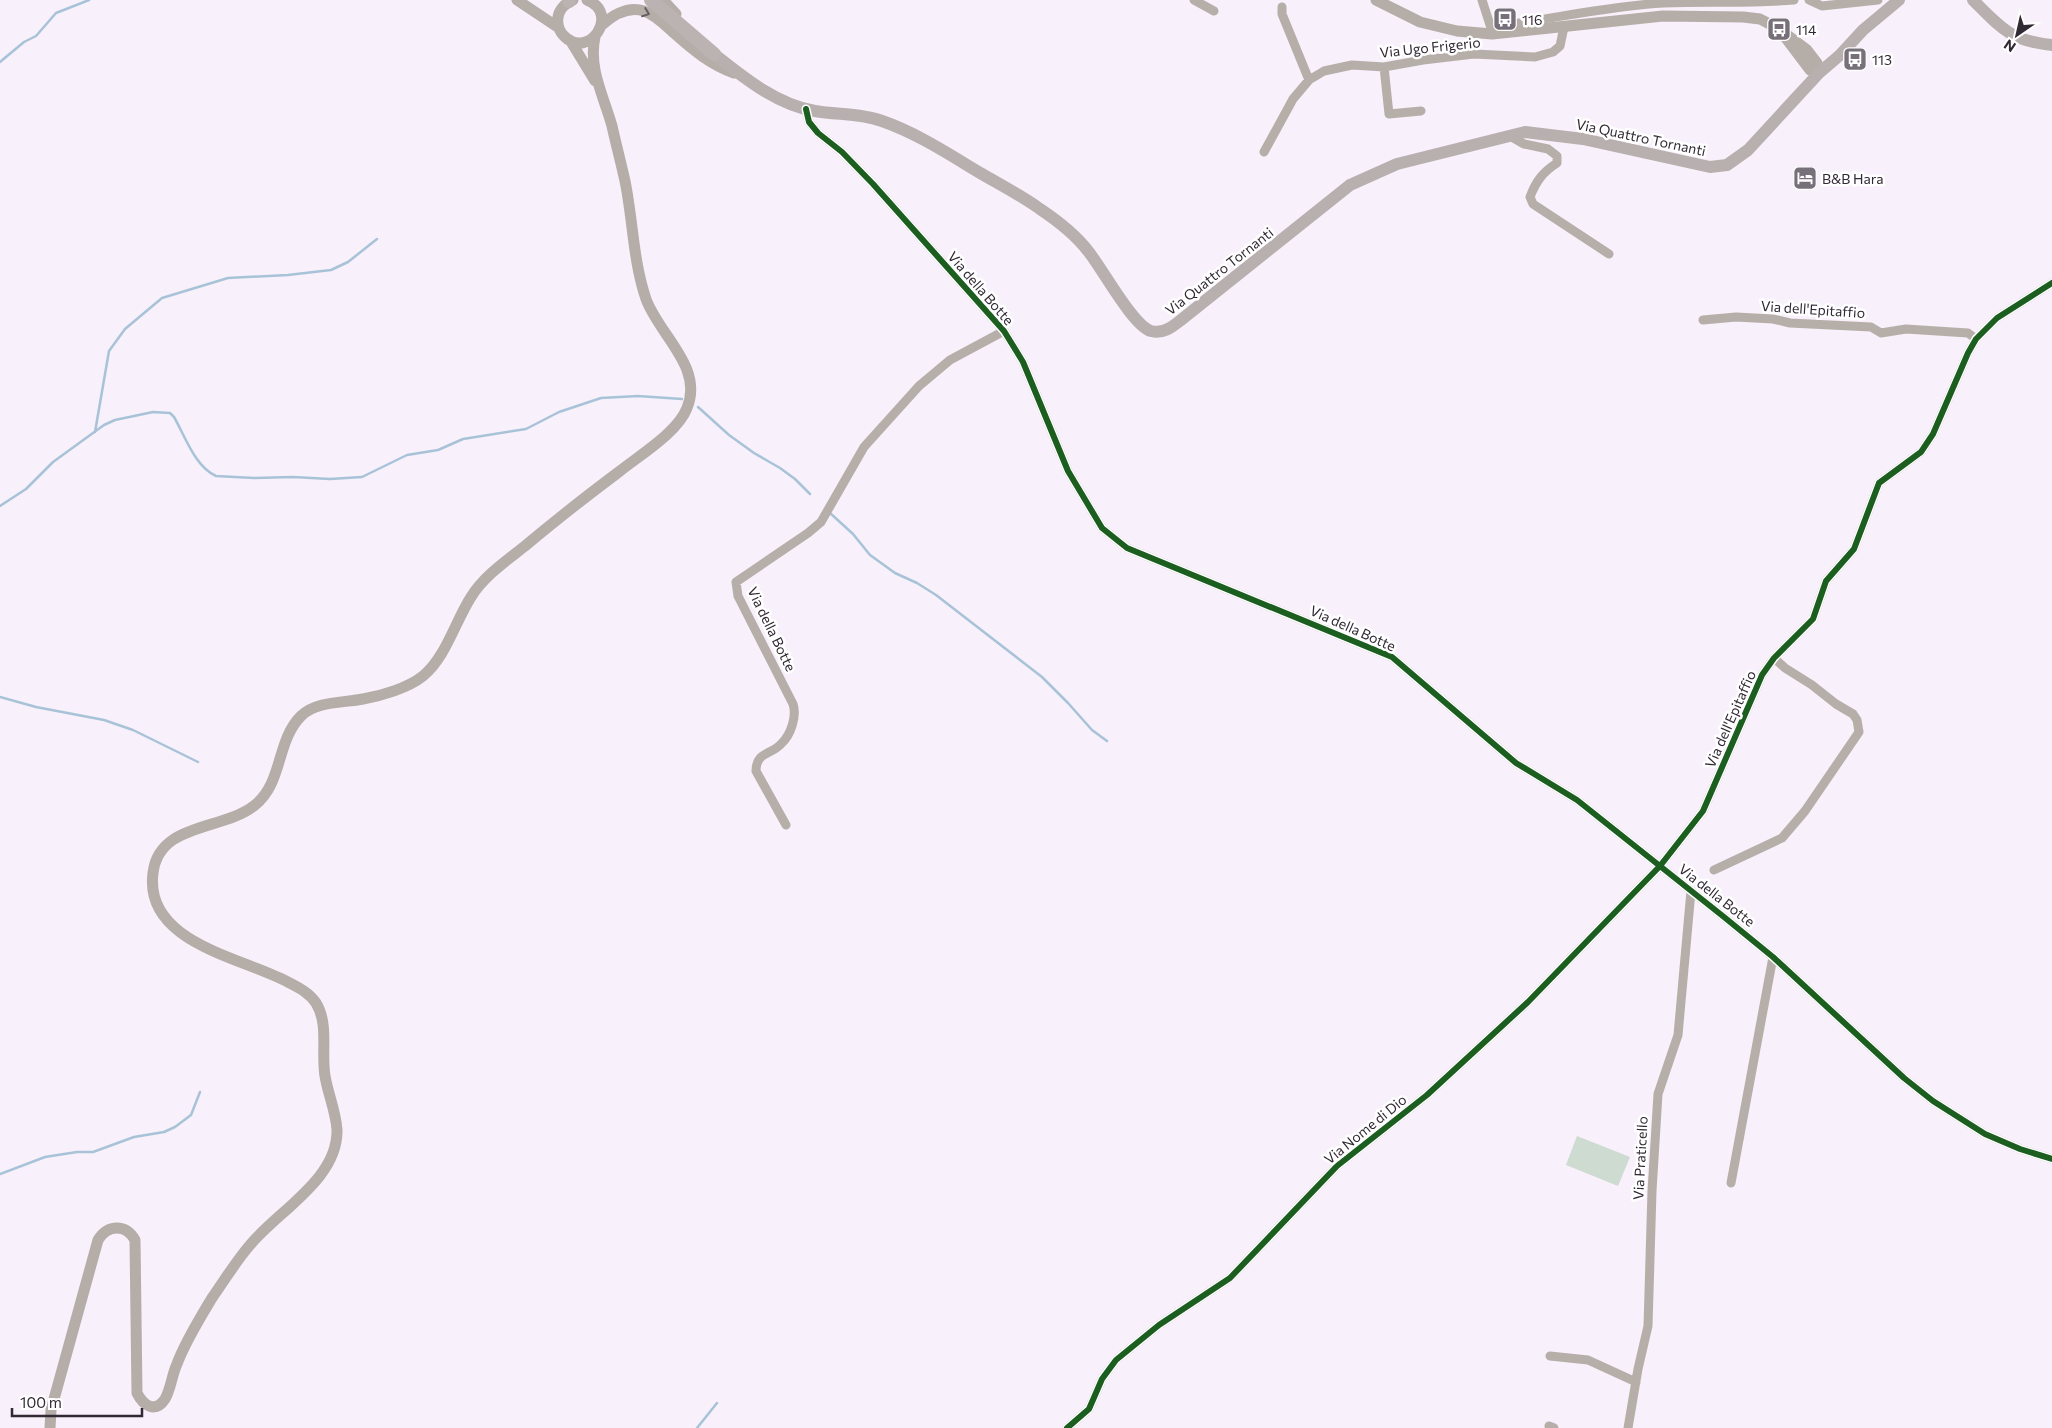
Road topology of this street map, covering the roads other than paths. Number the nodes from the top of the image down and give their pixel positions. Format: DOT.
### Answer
graph roads {
  1 [pos="517,0"];
  2 [pos="587,0"];
  3 [pos="652,0"];
  4 [pos="662,0"];
  5 [pos="1194,0"];
  6 [pos="1376,0"];
  7 [pos="1482,0"];
  8 [pos="1794,0"];
  9 [pos="1809,0"];
  10 [pos="1878,0"];
  11 [pos="1899,0"];
  12 [pos="1973,0"];
  13 [pos="568,3"];
  14 [pos="1282,7"];
  15 [pos="531,8"];
  16 [pos="1214,10"];
  17 [pos="602,25"];
  18 [pos="1564,27"];
  19 [pos="559,28"];
  20 [pos="1492,30"];
  21 [pos="595,37"];
  22 [pos="570,40"];
  23 [pos="2052,45"];
  24 [pos="1803,53"];
  25 [pos="714,54"];
  26 [pos="1840,55"];
  27 [pos="1384,67"];
  28 [pos="1819,73"];
  29 [pos="741,75"];
  30 [pos="1309,80"];
  31 [pos="598,85"];
  32 [pos="1788,107"];
  33 [pos="806,110"];
  34 [pos="1421,111"];
  35 [pos="1510,136"];
  36 [pos="1264,152"];
  37 [pos="1609,254"];
  38 [pos="2052,283"];
  39 [pos="1703,320"];
  40 [pos="1004,331"];
  41 [pos="1976,339"];
  42 [pos="1774,658"];
  43 [pos="786,825"];
  44 [pos="1660,866"];
  45 [pos="1714,870"];
  46 [pos="1691,891"];
  47 [pos="1773,957"];
  48 [pos="2052,1160"];
  49 [pos="1731,1183"];
  50 [pos="1550,1356"];
  51 [pos="1636,1382"];
  52 [pos="50,1428"];
  53 [pos="1066,1428"];
  54 [pos="1628,1428"];
  1 -- 15 [label="main road"];
  2 -- 17 [label="main road"];
  3 -- 25 [label="highway"];
  4 -- 25 [label="main road"];
  5 -- 16 [label="street"];
  6 -- 20 [label="main road"];
  7 -- 20 [label="street"];
  8 -- 20 [label="street"];
  9 -- 10 [label="street"];
  11 -- 26 [label="main road, Via Quattro Tornanti"];
  12 -- 23 [label="main road"];
  13 -- 15 [label="main road"];
  13 -- 19 [label="main road"];
  14 -- 30 [label="street"];
  15 -- 19 [label="main road"];
  17 -- 21 [label="main road"];
  17 -- 29 [label="main road, one-way"];
  18 -- 20 [label="main road"];
  18 -- 24 [label="main road"];
  18 -- 27 [label="street, Via Ugo Frigerio"];
  19 -- 22 [label="main road"];
  21 -- 22 [label="main road"];
  21 -- 31 [label="main road"];
  22 -- 31 [label="main road"];
  24 -- 26 [label="main road"];
  24 -- 28 [label="main road"];
  24 -- 32 [label="main road"];
  25 -- 29 [label="main road, Via Quattro Tornanti"];
  26 -- 28 [label="main road, Via Quattro Tornanti"];
  27 -- 30 [label="street, Via Ugo Frigerio"];
  27 -- 34 [label="street"];
  28 -- 32 [label="main road, Via Quattro Tornanti"];
  29 -- 33 [label="main road, Via Quattro Tornanti"];
  30 -- 36 [label="street, Via Ugo Frigerio"];
  31 -- 52 [label="main road"];
  32 -- 35 [label="main road, Via Quattro Tornanti"];
  33 -- 35 [label="main road, Via Quattro Tornanti"];
  33 -- 40 [label="street, Via della Botte"];
  35 -- 37 [label="street"];
  38 -- 41 [label="street, Via dell'Epitaffio"];
  39 -- 41 [label="street, Via dell'Epitaffio"];
  40 -- 43 [label="street, Via della Botte"];
  40 -- 44 [label="street, Via della Botte"];
  41 -- 42 [label="street, Via dell'Epitaffio"];
  42 -- 44 [label="street, Via dell'Epitaffio"];
  42 -- 45 [label="street"];
  44 -- 46 [label="street, Via della Botte"];
  44 -- 53 [label="street, Via Nome di Dio"];
  46 -- 47 [label="street, Via della Botte"];
  46 -- 51 [label="street, Via Praticello"];
  47 -- 48 [label="street, Via della Botte"];
  47 -- 49 [label="street"];
  50 -- 51 [label="street"];
  51 -- 54 [label="street, Via Praticello"];
}
